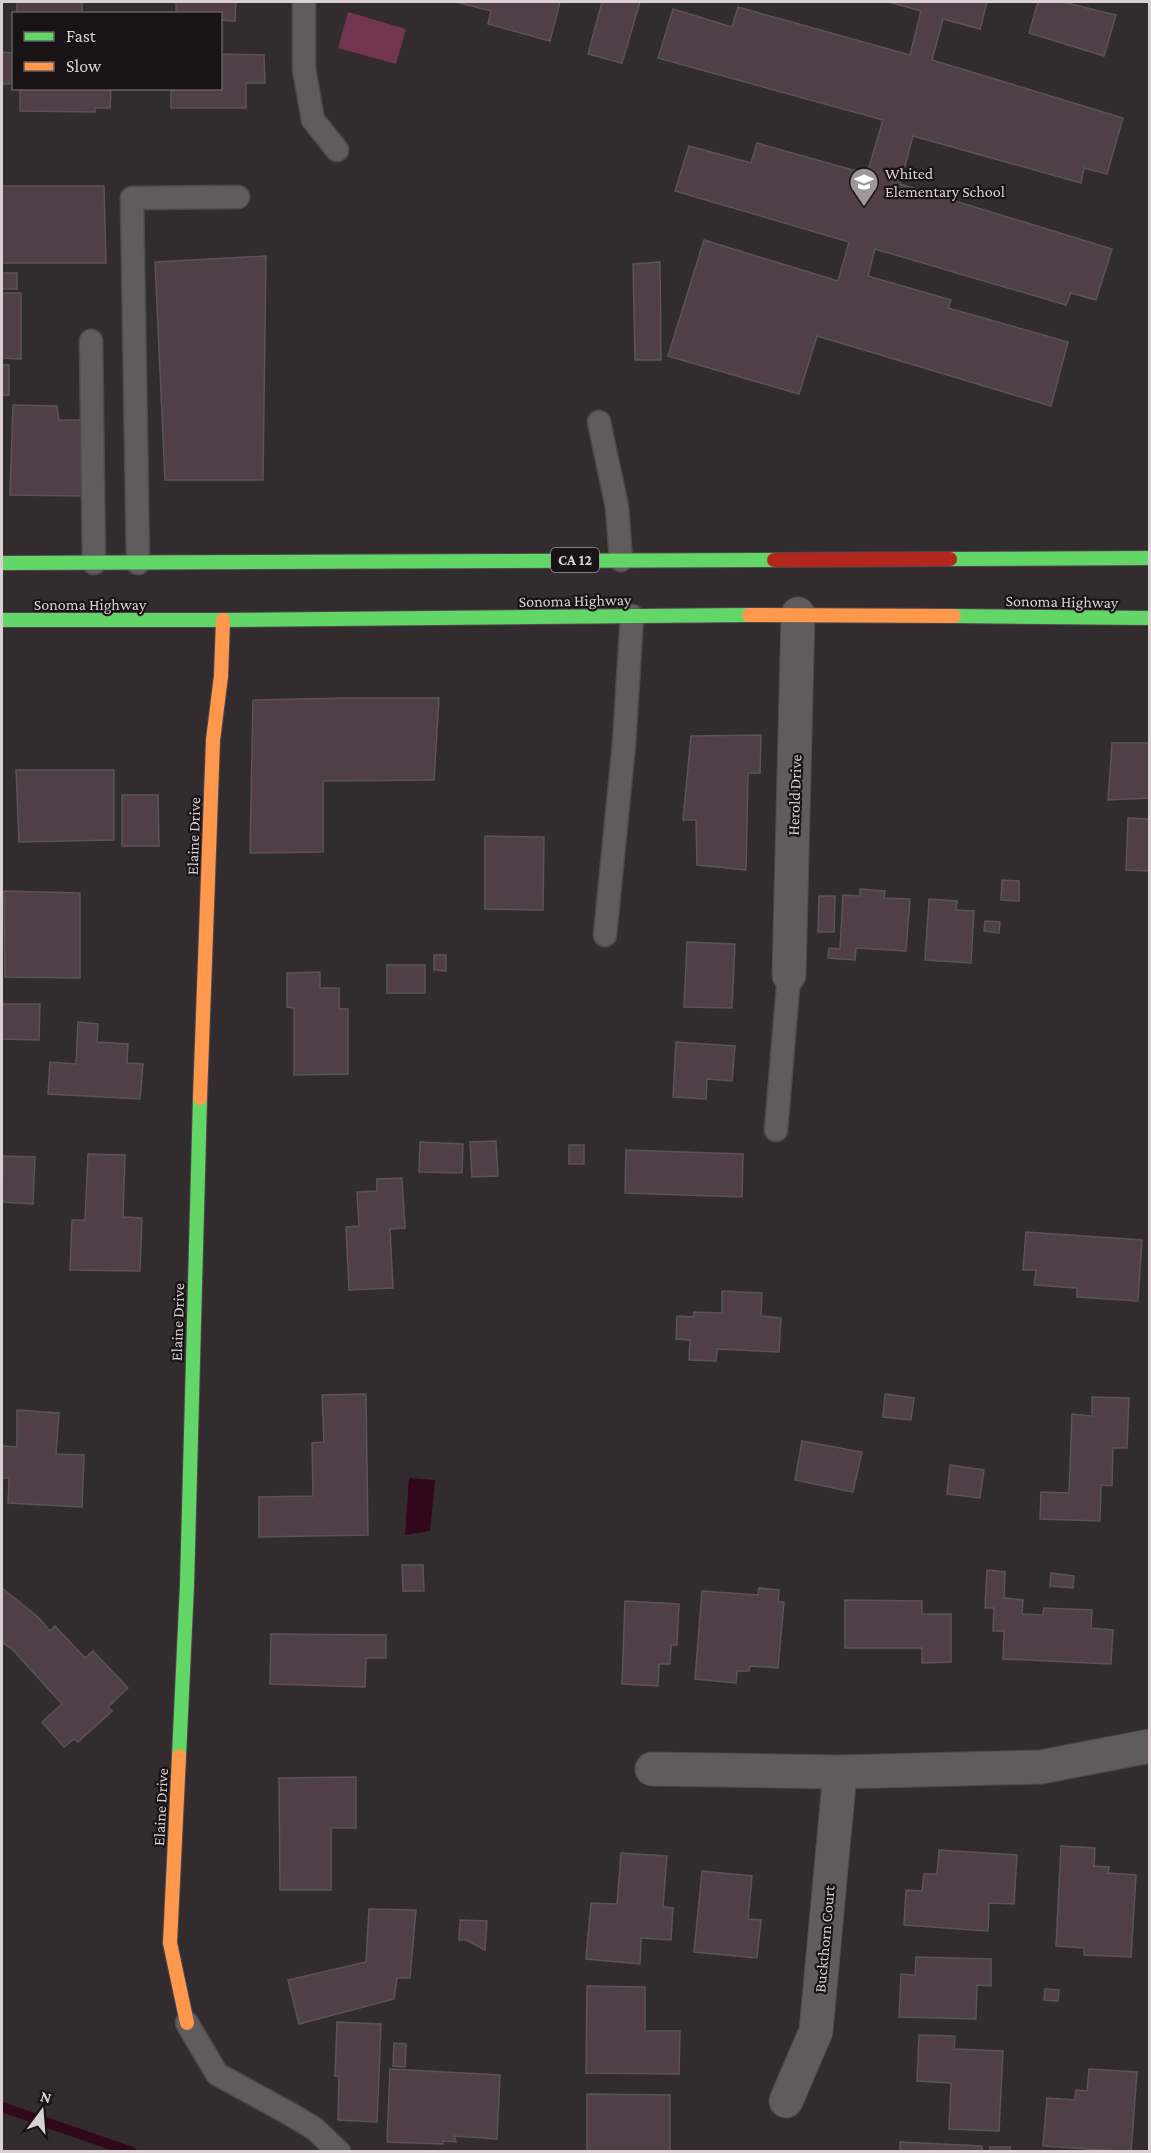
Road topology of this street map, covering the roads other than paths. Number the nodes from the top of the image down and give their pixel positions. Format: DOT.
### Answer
graph roads {
  1 [pos="304,2"];
  2 [pos="337,150"];
  3 [pos="238,196"];
  4 [pos="91,341"];
  5 [pos="599,422"];
  6 [pos="1149,558"];
  7 [pos="621,560"];
  8 [pos="2,563"];
  9 [pos="94,563"];
  10 [pos="138,563"];
  11 [pos="798,614"];
  12 [pos="632,616"];
  13 [pos="1149,618"];
  14 [pos="2,620"];
  15 [pos="223,620"];
  16 [pos="605,935"];
  17 [pos="789,975"];
  18 [pos="776,1130"];
  19 [pos="1149,1746"];
  20 [pos="652,1769"];
  21 [pos="840,1772"];
  22 [pos="187,2023"];
  23 [pos="786,2101"];
  24 [pos="339,2151"];
  1 -- 2 [label="lane"];
  3 -- 10 [label="lane"];
  4 -- 9 [label="lane"];
  5 -- 7 [label="lane"];
  6 -- 7 [label="main road, CA 12"];
  7 -- 10 [label="main road, CA 12"];
  8 -- 9 [label="main road, CA 12"];
  9 -- 10 [label="main road, CA 12"];
  11 -- 12 [label="main road, Sonoma Highway"];
  11 -- 13 [label="main road, Sonoma Highway"];
  11 -- 17 [label="street, Herold Drive"];
  12 -- 15 [label="main road, Sonoma Highway"];
  12 -- 16 [label="lane"];
  14 -- 15 [label="main road, Sonoma Highway"];
  15 -- 22 [label="main road, Elaine Drive"];
  17 -- 18 [label="lane"];
  19 -- 21 [label="street"];
  20 -- 21 [label="street"];
  21 -- 23 [label="street, Buckthorn Court"];
  22 -- 24 [label="lane"];
}
